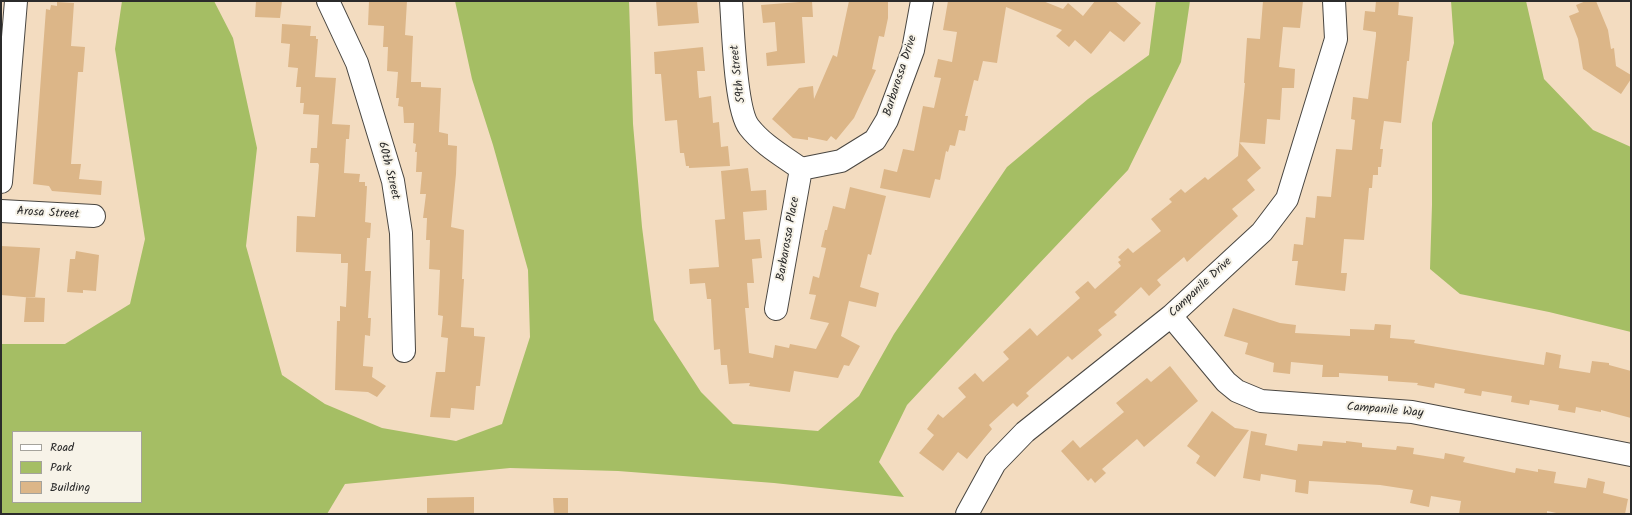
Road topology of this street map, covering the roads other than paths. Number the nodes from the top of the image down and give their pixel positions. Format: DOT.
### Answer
graph roads {
  1 [pos="16,1"];
  2 [pos="328,1"];
  3 [pos="731,1"];
  4 [pos="922,1"];
  5 [pos="1334,1"];
  6 [pos="801,169"];
  7 [pos="1,182"];
  8 [pos="1,211"];
  9 [pos="94,216"];
  10 [pos="776,309"];
  11 [pos="1171,316"];
  12 [pos="404,351"];
  13 [pos="1631,455"];
  14 [pos="967,514"];
  1 -- 7 [label="street"];
  2 -- 12 [label="street, 60th Street"];
  3 -- 6 [label="street, 59th Street"];
  4 -- 6 [label="street, Barbarossa Drive"];
  5 -- 11 [label="street, Campanile Drive"];
  6 -- 10 [label="street, Barbarossa Place"];
  8 -- 9 [label="street, Arosa Street"];
  11 -- 13 [label="street, Campanile Way"];
  11 -- 14 [label="street, Campanile Drive"];
}
